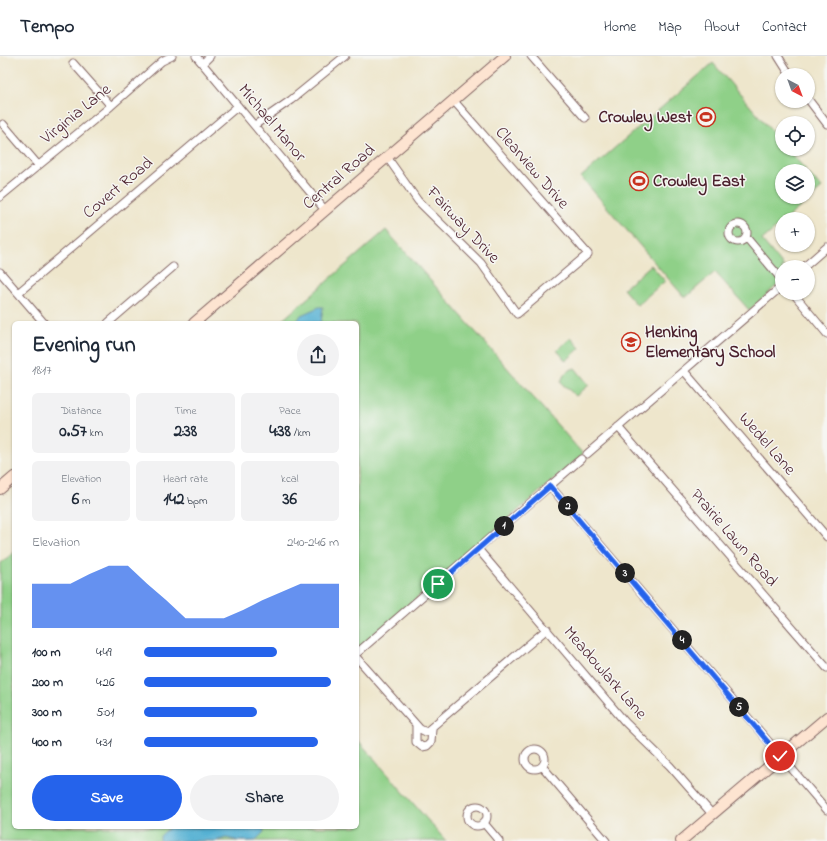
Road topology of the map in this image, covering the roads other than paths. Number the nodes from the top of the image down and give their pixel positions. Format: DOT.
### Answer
graph roads {
  1 [pos="172,56"];
  2 [pos="196,56"];
  3 [pos="210,56"];
  4 [pos="345,56"];
  5 [pos="505,56"];
  6 [pos="531,56"];
  7 [pos="778,56"];
  8 [pos="73,63"];
  9 [pos="203,63"];
  10 [pos="786,68"];
  11 [pos="453,100"];
  12 [pos="111,106"];
  13 [pos="238,106"];
  14 [pos="815,108"];
  15 [pos="585,118"];
  16 [pos="3,124"];
  17 [pos="827,124"];
  18 [pos="255,125"];
  19 [pos="387,157"];
  20 [pos="38,165"];
  21 [pos="0,197"];
  22 [pos="325,210"];
  23 [pos="746,237"];
  24 [pos="827,247"];
  25 [pos="812,260"];
  26 [pos="173,267"];
  27 [pos="0,272"];
  28 [pos="775,272"];
  29 [pos="18,292"];
  30 [pos="775,292"];
  31 [pos="799,300"];
  32 [pos="517,314"];
  33 [pos="42,321"];
  34 [pos="110,321"];
  35 [pos="196,321"];
  36 [pos="827,334"];
  37 [pos="684,371"];
  38 [pos="618,427"];
  39 [pos="12,479"];
  40 [pos="550,486"];
  41 [pos="0,489"];
  42 [pos="827,537"];
  43 [pos="478,549"];
  44 [pos="547,629"];
  45 [pos="359,651"];
  46 [pos="359,660"];
  47 [pos="827,668"];
  48 [pos="827,717"];
  49 [pos="418,727"];
  50 [pos="432,728"];
  51 [pos="780,756"];
  52 [pos="542,766"];
  53 [pos="827,810"];
  54 [pos="712,814"];
  55 [pos="483,822"];
  56 [pos="499,841"];
  57 [pos="606,841"];
  58 [pos="681,841"];
  1 -- 12 [label="street, Virginia Lane"];
  2 -- 9 [label="street, Michael Manor"];
  3 -- 9 [label="street"];
  4 -- 18 [label="street"];
  5 -- 11 [label="main road, Central Road"];
  6 -- 15 [label="street"];
  7 -- 10 [label="street"];
  8 -- 12 [label="street"];
  9 -- 13 [label="street, Michael Manor"];
  11 -- 19 [label="main road, Central Road"];
  11 -- 32 [label="street, Clearview Drive"];
  12 -- 20 [label="street, Virginia Lane"];
  13 -- 18 [label="street, Michael Manor"];
  13 -- 29 [label="street, Covert Road"];
  14 -- 17 [label="street"];
  16 -- 20 [label="street"];
  18 -- 22 [label="street, Michael Manor"];
  19 -- 22 [label="main road, Central Road"];
  19 -- 32 [label="street, Fairway Drive"];
  20 -- 21 [label="street, Virginia Lane"];
  22 -- 35 [label="main road, Central Road"];
  23 -- 28 [label="street"];
  24 -- 25 [label="street"];
  26 -- 34 [label="street"];
  27 -- 29 [label="street"];
  29 -- 33 [label="street"];
  30 -- 37 [label="street"];
  31 -- 36 [label="street"];
  37 -- 38 [label="street"];
  37 -- 42 [label="street, Wedel Lane"];
  38 -- 40 [label="street"];
  38 -- 47 [label="street, Prairie Lawn Road"];
  39 -- 41 [label="main road"];
  40 -- 43 [label="street"];
  40 -- 51 [label="street"];
  43 -- 44 [label="street, Meadowlark Lane"];
  43 -- 45 [label="street"];
  44 -- 50 [label="street"];
  44 -- 54 [label="street, Meadowlark Lane"];
  46 -- 49 [label="street"];
  48 -- 51 [label="main road"];
  49 -- 50 [label="street"];
  49 -- 50 [label="street"];
  51 -- 53 [label="street"];
  51 -- 54 [label="main road"];
  52 -- 57 [label="street"];
  54 -- 58 [label="main road"];
  55 -- 56 [label="street"];
}
